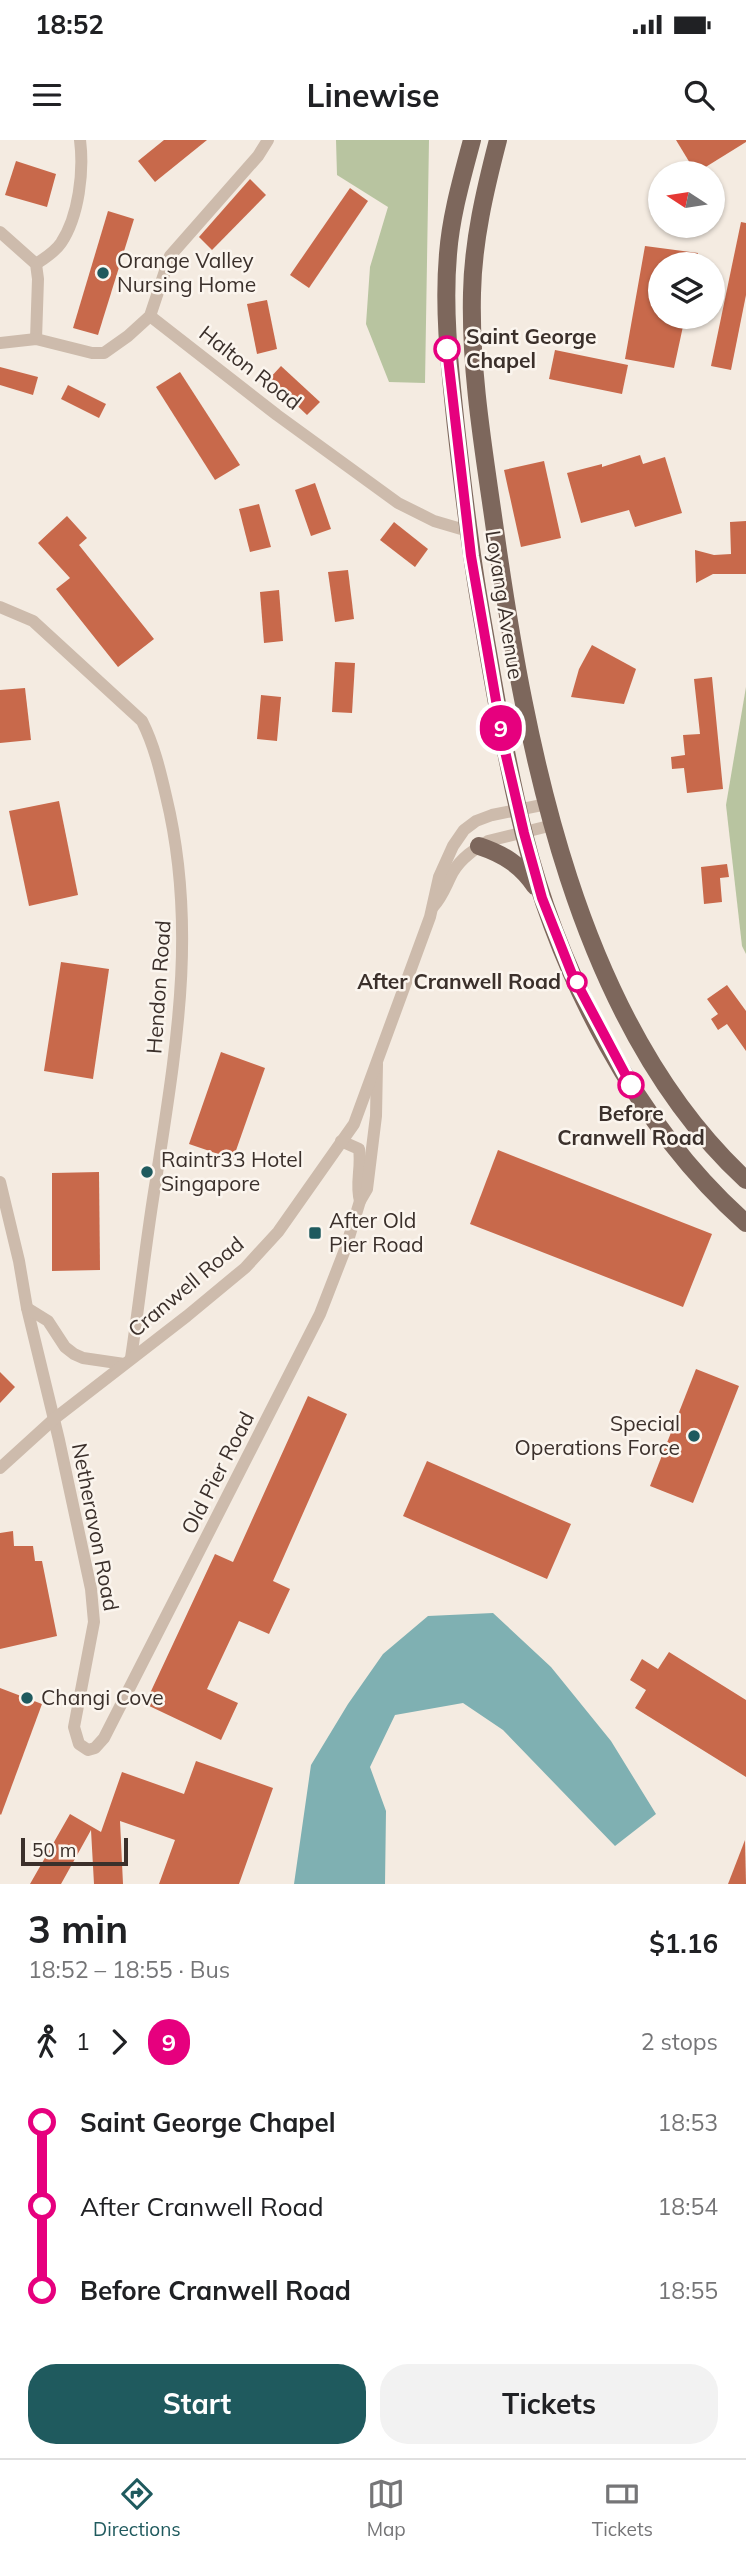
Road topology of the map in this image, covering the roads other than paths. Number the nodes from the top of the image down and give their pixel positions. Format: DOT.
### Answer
graph roads {
  1 [pos="80,140"];
  2 [pos="268,140"];
  3 [pos="472,140"];
  4 [pos="498,140"];
  5 [pos="461,185"];
  6 [pos="485,191"];
  7 [pos="0,232"];
  8 [pos="36,264"];
  9 [pos="150,316"];
  10 [pos="36,339"];
  11 [pos="0,343"];
  12 [pos="468,531"];
  13 [pos="0,607"];
  14 [pos="547,804"];
  15 [pos="519,810"];
  16 [pos="553,825"];
  17 [pos="524,833"];
  18 [pos="479,846"];
  19 [pos="542,898"];
  20 [pos="433,907"];
  21 [pos="377,1064"];
  22 [pos="354,1124"];
  23 [pos="341,1141"];
  24 [pos="372,1159"];
  25 [pos="746,1180"];
  26 [pos="0,1182"];
  27 [pos="360,1200"];
  28 [pos="746,1223"];
  29 [pos="27,1308"];
  30 [pos="127,1361"];
  31 [pos="54,1419"];
  32 [pos="0,1468"];
  33 [pos="88,1750"];
  1 -- 8 [label="street"];
  2 -- 9 [label="street"];
  3 -- 5 [label="main road, Loyang Avenue"];
  4 -- 6 [label="main road, Loyang Avenue"];
  5 -- 6 [label="main road"];
  5 -- 12 [label="main road, Loyang Avenue"];
  6 -- 14 [label="main road, Loyang Avenue"];
  7 -- 8 [label="street"];
  8 -- 10 [label="street"];
  9 -- 10 [label="street"];
  9 -- 12 [label="street, Halton Road"];
  10 -- 11 [label="street"];
  12 -- 15 [label="main road, Loyang Avenue"];
  13 -- 30 [label="street, Hendon Road"];
  14 -- 15 [label="street, Cranwell Road"];
  14 -- 16 [label="main road, Loyang Avenue"];
  15 -- 17 [label="main road, Loyang Avenue"];
  15 -- 20 [label="street, Cranwell Road"];
  16 -- 17 [label="street, Cranwell Road"];
  16 -- 25 [label="main road, Loyang Avenue"];
  17 -- 18 [label="street, Cranwell Road"];
  17 -- 19 [label="main road, Loyang Avenue"];
  18 -- 19 [label="main road"];
  18 -- 20 [label="street, Cranwell Road"];
  19 -- 28 [label="main road, Loyang Avenue"];
  20 -- 21 [label="street, Cranwell Road"];
  21 -- 22 [label="street, Cranwell Road"];
  21 -- 24 [label="street, Old Pier Road"];
  22 -- 23 [label="street, Cranwell Road"];
  22 -- 24 [label="street"];
  23 -- 27 [label="street, Old Pier Road"];
  23 -- 30 [label="street, Cranwell Road"];
  24 -- 27 [label="street, Old Pier Road"];
  26 -- 29 [label="street, Netheravon Road"];
  27 -- 33 [label="street, Old Pier Road"];
  29 -- 30 [label="street"];
  29 -- 31 [label="street, Netheravon Road"];
  30 -- 31 [label="street, Cranwell Road"];
  31 -- 32 [label="street, Cranwell Road"];
  31 -- 33 [label="street, Netheravon Road"];
}
